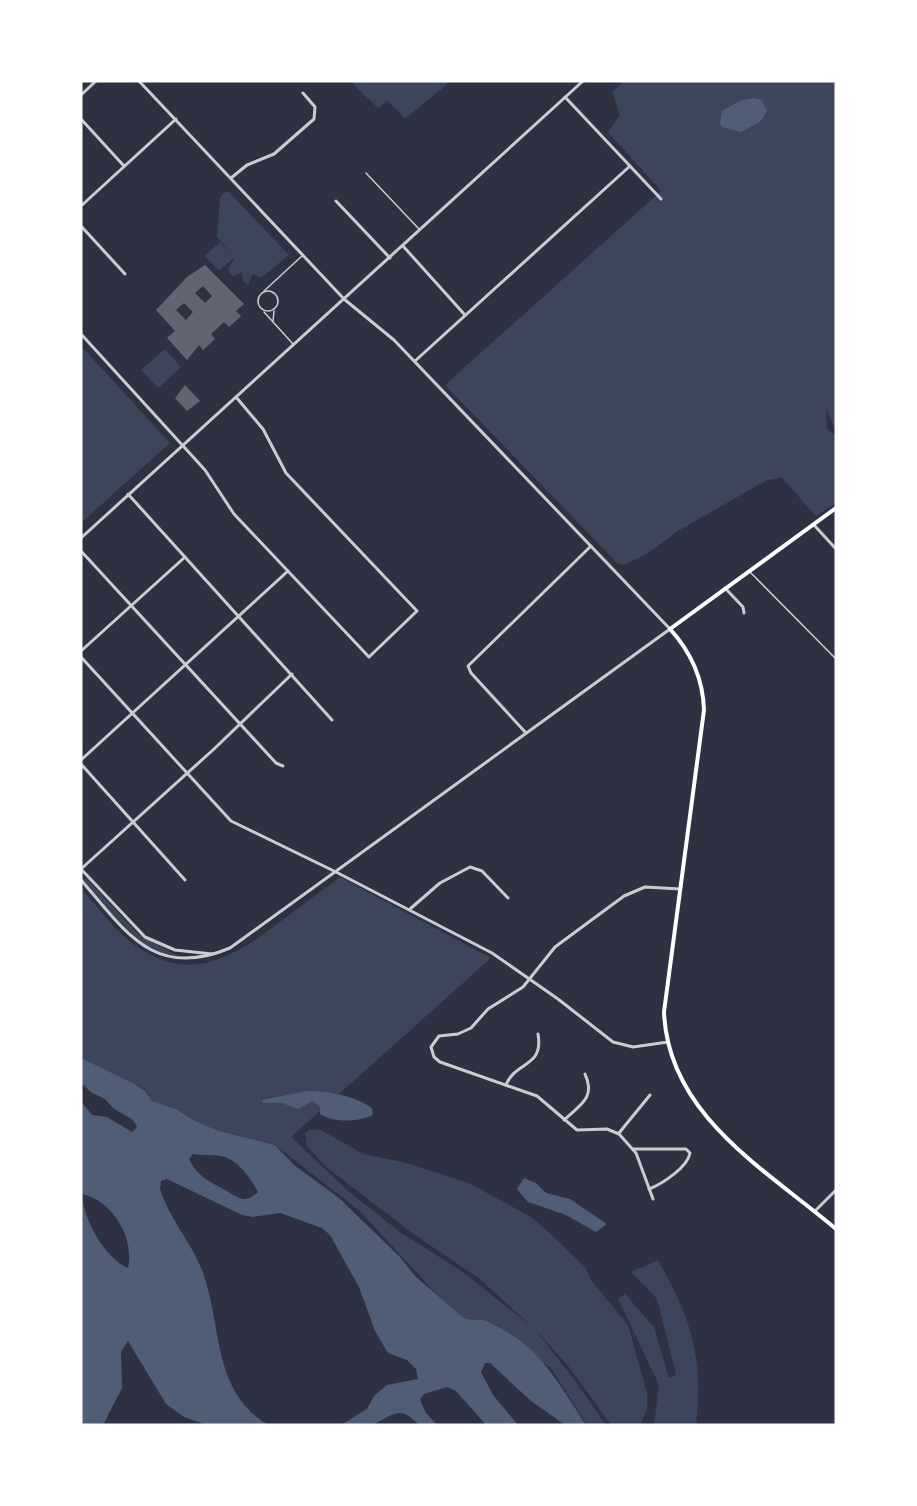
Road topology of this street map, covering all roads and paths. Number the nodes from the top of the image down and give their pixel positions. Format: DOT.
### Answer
graph roads {
  1 [pos="96,81"];
  2 [pos="139,81"];
  3 [pos="583,81"];
  4 [pos="303,93"];
  5 [pos="81,95"];
  6 [pos="566,97"];
  7 [pos="81,119"];
  8 [pos="176,119"];
  9 [pos="124,166"];
  10 [pos="630,166"];
  11 [pos="366,173"];
  12 [pos="231,178"];
  13 [pos="661,199"];
  14 [pos="336,201"];
  15 [pos="81,206"];
  16 [pos="81,226"];
  17 [pos="420,230"];
  18 [pos="403,246"];
  19 [pos="303,255"];
  20 [pos="390,258"];
  21 [pos="125,274"];
  22 [pos="273,282"];
  23 [pos="261,293"];
  24 [pos="274,293"];
  25 [pos="344,299"];
  26 [pos="261,309"];
  27 [pos="274,309"];
  28 [pos="465,315"];
  29 [pos="273,322"];
  30 [pos="81,334"];
  31 [pos="294,344"];
  32 [pos="415,361"];
  33 [pos="236,397"];
  34 [pos="182,445"];
  35 [pos="128,494"];
  36 [pos="836,508"];
  37 [pos="813,523"];
  38 [pos="81,538"];
  39 [pos="591,546"];
  40 [pos="836,549"];
  41 [pos="81,550"];
  42 [pos="185,557"];
  43 [pos="288,571"];
  44 [pos="749,571"];
  45 [pos="725,588"];
  46 [pos="132,606"];
  47 [pos="744,613"];
  48 [pos="240,616"];
  49 [pos="670,628"];
  50 [pos="81,651"];
  51 [pos="81,657"];
  52 [pos="836,659"];
  53 [pos="186,665"];
  54 [pos="292,674"];
  55 [pos="133,713"];
  56 [pos="332,720"];
  57 [pos="241,724"];
  58 [pos="526,733"];
  59 [pos="81,762"];
  60 [pos="283,766"];
  61 [pos="188,773"];
  62 [pos="134,822"];
  63 [pos="81,869"];
  64 [pos="336,872"];
  65 [pos="81,880"];
  66 [pos="185,880"];
  67 [pos="680,889"];
  68 [pos="508,898"];
  69 [pos="410,909"];
  70 [pos="214,954"];
  71 [pos="529,979"];
  72 [pos="538,1035"];
  73 [pos="668,1042"];
  74 [pos="585,1074"];
  75 [pos="506,1085"];
  76 [pos="650,1095"];
  77 [pos="564,1120"];
  78 [pos="619,1134"];
  79 [pos="633,1149"];
  80 [pos="650,1189"];
  81 [pos="836,1190"];
  82 [pos="653,1199"];
  83 [pos="815,1211"];
  84 [pos="836,1229"];
  1 -- 5 [label="street"];
  2 -- 8 [label="street"];
  3 -- 6 [label="street"];
  4 -- 12 [label="street"];
  6 -- 10 [label="street"];
  6 -- 17 [label="street"];
  7 -- 9 [label="street"];
  8 -- 9 [label="street"];
  8 -- 12 [label="street"];
  9 -- 15 [label="street"];
  10 -- 13 [label="street"];
  10 -- 28 [label="street"];
  11 -- 17 [label="lane"];
  12 -- 19 [label="street"];
  14 -- 20 [label="street"];
  16 -- 21 [label="street"];
  17 -- 18 [label="street"];
  18 -- 20 [label="street"];
  18 -- 28 [label="street"];
  19 -- 22 [label="lane"];
  19 -- 25 [label="street"];
  20 -- 25 [label="street"];
  22 -- 23 [label="lane"];
  22 -- 24 [label="lane"];
  23 -- 24 [label="lane"];
  23 -- 26 [label="lane"];
  24 -- 27 [label="lane"];
  25 -- 31 [label="street"];
  25 -- 32 [label="street"];
  26 -- 27 [label="lane"];
  26 -- 29 [label="lane"];
  27 -- 29 [label="lane"];
  28 -- 32 [label="street"];
  29 -- 31 [label="lane"];
  30 -- 34 [label="street"];
  31 -- 33 [label="street"];
  32 -- 39 [label="street"];
  33 -- 34 [label="street"];
  33 -- 43 [label="street"];
  34 -- 35 [label="street"];
  34 -- 43 [label="street"];
  35 -- 38 [label="street"];
  35 -- 42 [label="street"];
  36 -- 37 [label="main road"];
  37 -- 40 [label="street"];
  37 -- 44 [label="main road"];
  39 -- 49 [label="street"];
  39 -- 58 [label="street"];
  41 -- 46 [label="street"];
  42 -- 46 [label="street"];
  42 -- 48 [label="street"];
  43 -- 48 [label="street"];
  44 -- 45 [label="main road"];
  44 -- 52 [label="lane"];
  45 -- 47 [label="street"];
  45 -- 49 [label="main road"];
  46 -- 50 [label="street"];
  46 -- 53 [label="street"];
  48 -- 53 [label="street"];
  48 -- 54 [label="street"];
  49 -- 58 [label="street"];
  49 -- 67 [label="main road"];
  51 -- 55 [label="street"];
  53 -- 55 [label="street"];
  53 -- 57 [label="street"];
  54 -- 56 [label="street"];
  54 -- 57 [label="street"];
  55 -- 59 [label="street"];
  55 -- 61 [label="street"];
  57 -- 60 [label="street"];
  57 -- 61 [label="street"];
  58 -- 64 [label="street"];
  59 -- 62 [label="street"];
  61 -- 62 [label="street"];
  61 -- 64 [label="street"];
  62 -- 63 [label="street"];
  62 -- 66 [label="street"];
  63 -- 70 [label="street"];
  64 -- 69 [label="street"];
  64 -- 70 [label="street"];
  65 -- 70 [label="street"];
  67 -- 71 [label="street"];
  67 -- 73 [label="main road"];
  68 -- 69 [label="street"];
  69 -- 71 [label="street"];
  71 -- 73 [label="street"];
  71 -- 75 [label="street"];
  72 -- 75 [label="street"];
  73 -- 83 [label="main road"];
  74 -- 77 [label="street"];
  75 -- 77 [label="street"];
  76 -- 78 [label="street"];
  77 -- 78 [label="street"];
  78 -- 79 [label="street"];
  79 -- 80 [label="street"];
  79 -- 80 [label="street"];
  80 -- 82 [label="street"];
  81 -- 83 [label="street"];
  83 -- 84 [label="main road"];
}
